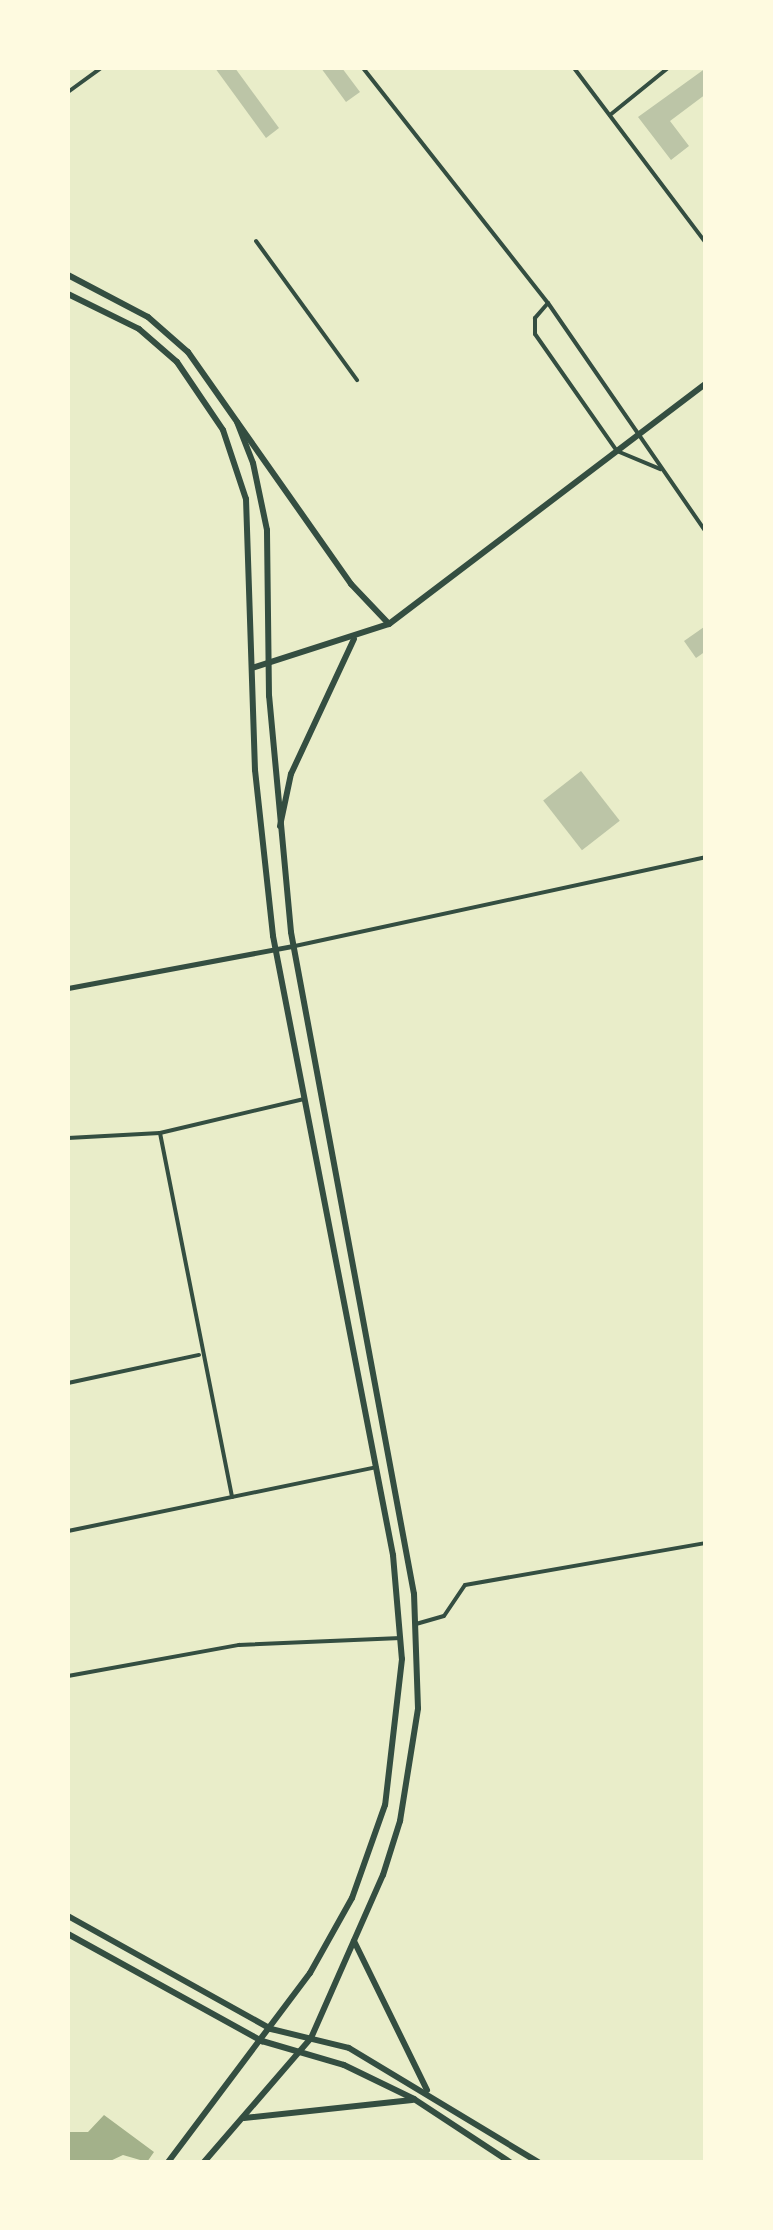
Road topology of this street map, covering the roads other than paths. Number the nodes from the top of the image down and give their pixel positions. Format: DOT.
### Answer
graph roads {
  1 [pos="101,68"];
  2 [pos="363,68"];
  3 [pos="574,68"];
  4 [pos="668,68"];
  5 [pos="68,92"];
  6 [pos="609,116"];
  7 [pos="256,241"];
  8 [pos="706,244"];
  9 [pos="68,276"];
  10 [pos="68,294"];
  11 [pos="548,304"];
  12 [pos="357,380"];
  13 [pos="706,383"];
  14 [pos="237,422"];
  15 [pos="640,433"];
  16 [pos="618,451"];
  17 [pos="660,469"];
  18 [pos="706,532"];
  19 [pos="389,624"];
  20 [pos="354,639"];
  21 [pos="269,663"];
  22 [pos="252,668"];
  23 [pos="278,836"];
  24 [pos="706,856"];
  25 [pos="293,946"];
  26 [pos="276,950"];
  27 [pos="68,988"];
  28 [pos="304,1099"];
  29 [pos="160,1133"];
  30 [pos="68,1138"];
  31 [pos="199,1355"];
  32 [pos="68,1383"];
  33 [pos="376,1467"];
  34 [pos="232,1497"];
  35 [pos="68,1531"];
  36 [pos="706,1543"];
  37 [pos="416,1624"];
  38 [pos="401,1638"];
  39 [pos="68,1676"];
  40 [pos="68,1916"];
  41 [pos="68,1934"];
  42 [pos="354,1940"];
  43 [pos="270,2029"];
  44 [pos="310,2038"];
  45 [pos="262,2041"];
  46 [pos="300,2050"];
  47 [pos="427,2092"];
  48 [pos="414,2100"];
  49 [pos="244,2118"];
  50 [pos="168,2162"];
  51 [pos="204,2162"];
  52 [pos="510,2162"];
  53 [pos="538,2162"];
  1 -- 5 [label="street"];
  2 -- 11 [label="street"];
  3 -- 6 [label="street"];
  4 -- 6 [label="street"];
  6 -- 8 [label="street"];
  7 -- 12 [label="street"];
  9 -- 14 [label="main road"];
  10 -- 22 [label="main road"];
  11 -- 15 [label="street"];
  11 -- 16 [label="street"];
  13 -- 15 [label="main road"];
  14 -- 19 [label="main road"];
  14 -- 21 [label="main road"];
  15 -- 16 [label="main road"];
  15 -- 17 [label="street"];
  16 -- 17 [label="street"];
  16 -- 19 [label="main road"];
  17 -- 18 [label="street"];
  19 -- 20 [label="main road"];
  20 -- 21 [label="main road"];
  20 -- 23 [label="main road"];
  21 -- 22 [label="main road"];
  21 -- 23 [label="main road"];
  22 -- 26 [label="main road"];
  23 -- 25 [label="main road"];
  24 -- 25 [label="street"];
  25 -- 26 [label="street"];
  25 -- 37 [label="main road"];
  26 -- 27 [label="street"];
  26 -- 28 [label="main road"];
  28 -- 29 [label="street"];
  28 -- 33 [label="main road"];
  29 -- 30 [label="street"];
  29 -- 31 [label="street"];
  31 -- 32 [label="street"];
  31 -- 34 [label="street"];
  33 -- 34 [label="street"];
  33 -- 38 [label="main road"];
  34 -- 35 [label="street"];
  36 -- 37 [label="street"];
  37 -- 42 [label="main road"];
  38 -- 39 [label="street"];
  38 -- 43 [label="main road"];
  40 -- 43 [label="main road"];
  41 -- 45 [label="main road"];
  42 -- 44 [label="main road"];
  42 -- 47 [label="main road"];
  43 -- 44 [label="main road"];
  43 -- 45 [label="main road"];
  44 -- 46 [label="main road"];
  44 -- 47 [label="main road"];
  45 -- 46 [label="main road"];
  45 -- 50 [label="main road"];
  46 -- 48 [label="main road"];
  46 -- 49 [label="main road"];
  47 -- 53 [label="main road"];
  48 -- 49 [label="main road"];
  48 -- 52 [label="main road"];
  49 -- 51 [label="main road"];
}
